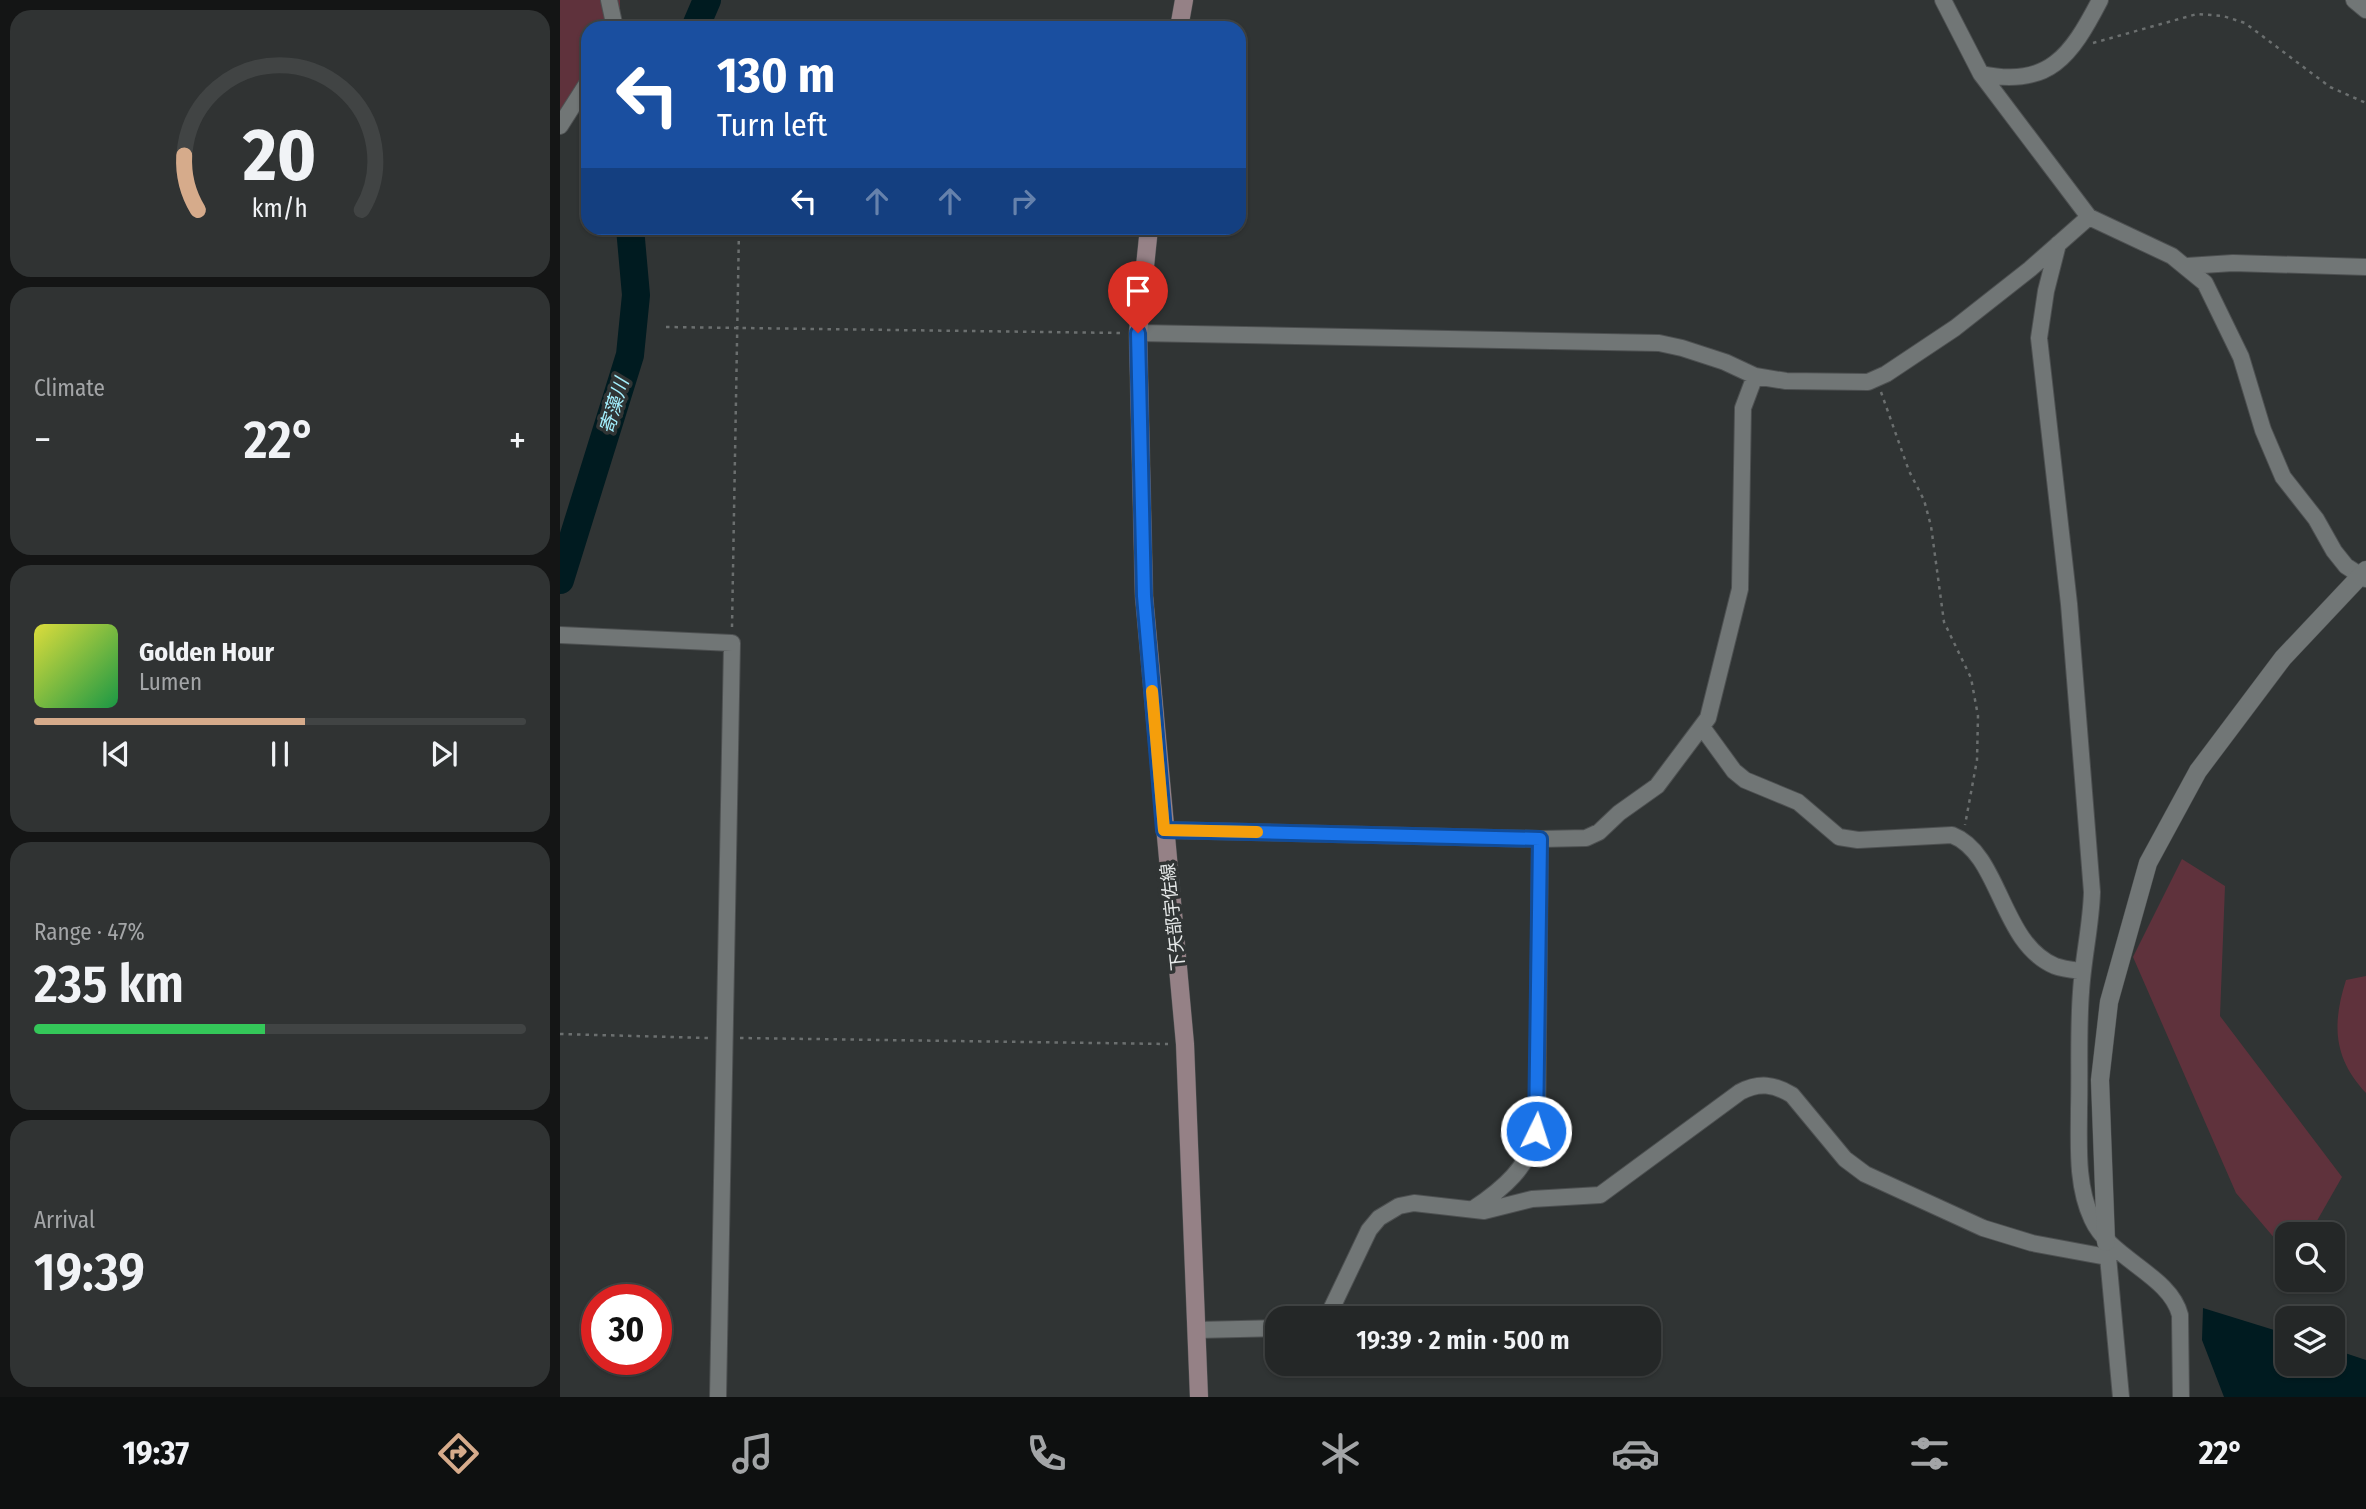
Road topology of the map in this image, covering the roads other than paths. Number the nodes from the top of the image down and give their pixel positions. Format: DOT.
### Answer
graph roads {
  1 [pos="609,0"];
  2 [pos="1184,0"];
  3 [pos="1943,0"];
  4 [pos="2100,0"];
  5 [pos="2354,0"];
  6 [pos="2366,10"];
  7 [pos="614,21"];
  8 [pos="1180,21"];
  9 [pos="1981,74"];
  10 [pos="581,93"];
  11 [pos="560,125"];
  12 [pos="2089,217"];
  13 [pos="1148,235"];
  14 [pos="2058,244"];
  15 [pos="2187,266"];
  16 [pos="2366,267"];
  17 [pos="1138,333"];
  18 [pos="1755,376"];
  19 [pos="2364,575"];
  20 [pos="566,635"];
  21 [pos="1702,727"];
  22 [pos="1164,830"];
  23 [pos="1540,839"];
  24 [pos="2082,971"];
  25 [pos="1474,1209"];
  26 [pos="2107,1249"];
  27 [pos="1333,1306"];
  28 [pos="1265,1328"];
  29 [pos="1197,1331"];
  30 [pos="718,1397"];
  31 [pos="1199,1397"];
  32 [pos="2121,1397"];
  33 [pos="2181,1397"];
  1 -- 7 [label="street"];
  2 -- 8 [label="main road"];
  3 -- 9 [label="street"];
  4 -- 9 [label="street"];
  5 -- 6 [label="street"];
  9 -- 12 [label="street"];
  10 -- 11 [label="street"];
  12 -- 14 [label="street"];
  12 -- 15 [label="street"];
  13 -- 17 [label="main road, 下矢部宇佐線"];
  14 -- 18 [label="street"];
  14 -- 24 [label="street"];
  15 -- 16 [label="street"];
  15 -- 19 [label="street"];
  17 -- 18 [label="street"];
  17 -- 22 [label="main road, 下矢部宇佐線"];
  18 -- 21 [label="street"];
  19 -- 26 [label="street"];
  20 -- 30 [label="street"];
  21 -- 23 [label="street"];
  21 -- 24 [label="street"];
  22 -- 23 [label="street"];
  22 -- 29 [label="main road, 下矢部宇佐線"];
  23 -- 25 [label="street"];
  24 -- 26 [label="street"];
  25 -- 26 [label="street"];
  25 -- 27 [label="street"];
  26 -- 32 [label="street"];
  26 -- 33 [label="street"];
  28 -- 29 [label="street"];
  29 -- 31 [label="main road, 下矢部宇佐線"];
}
